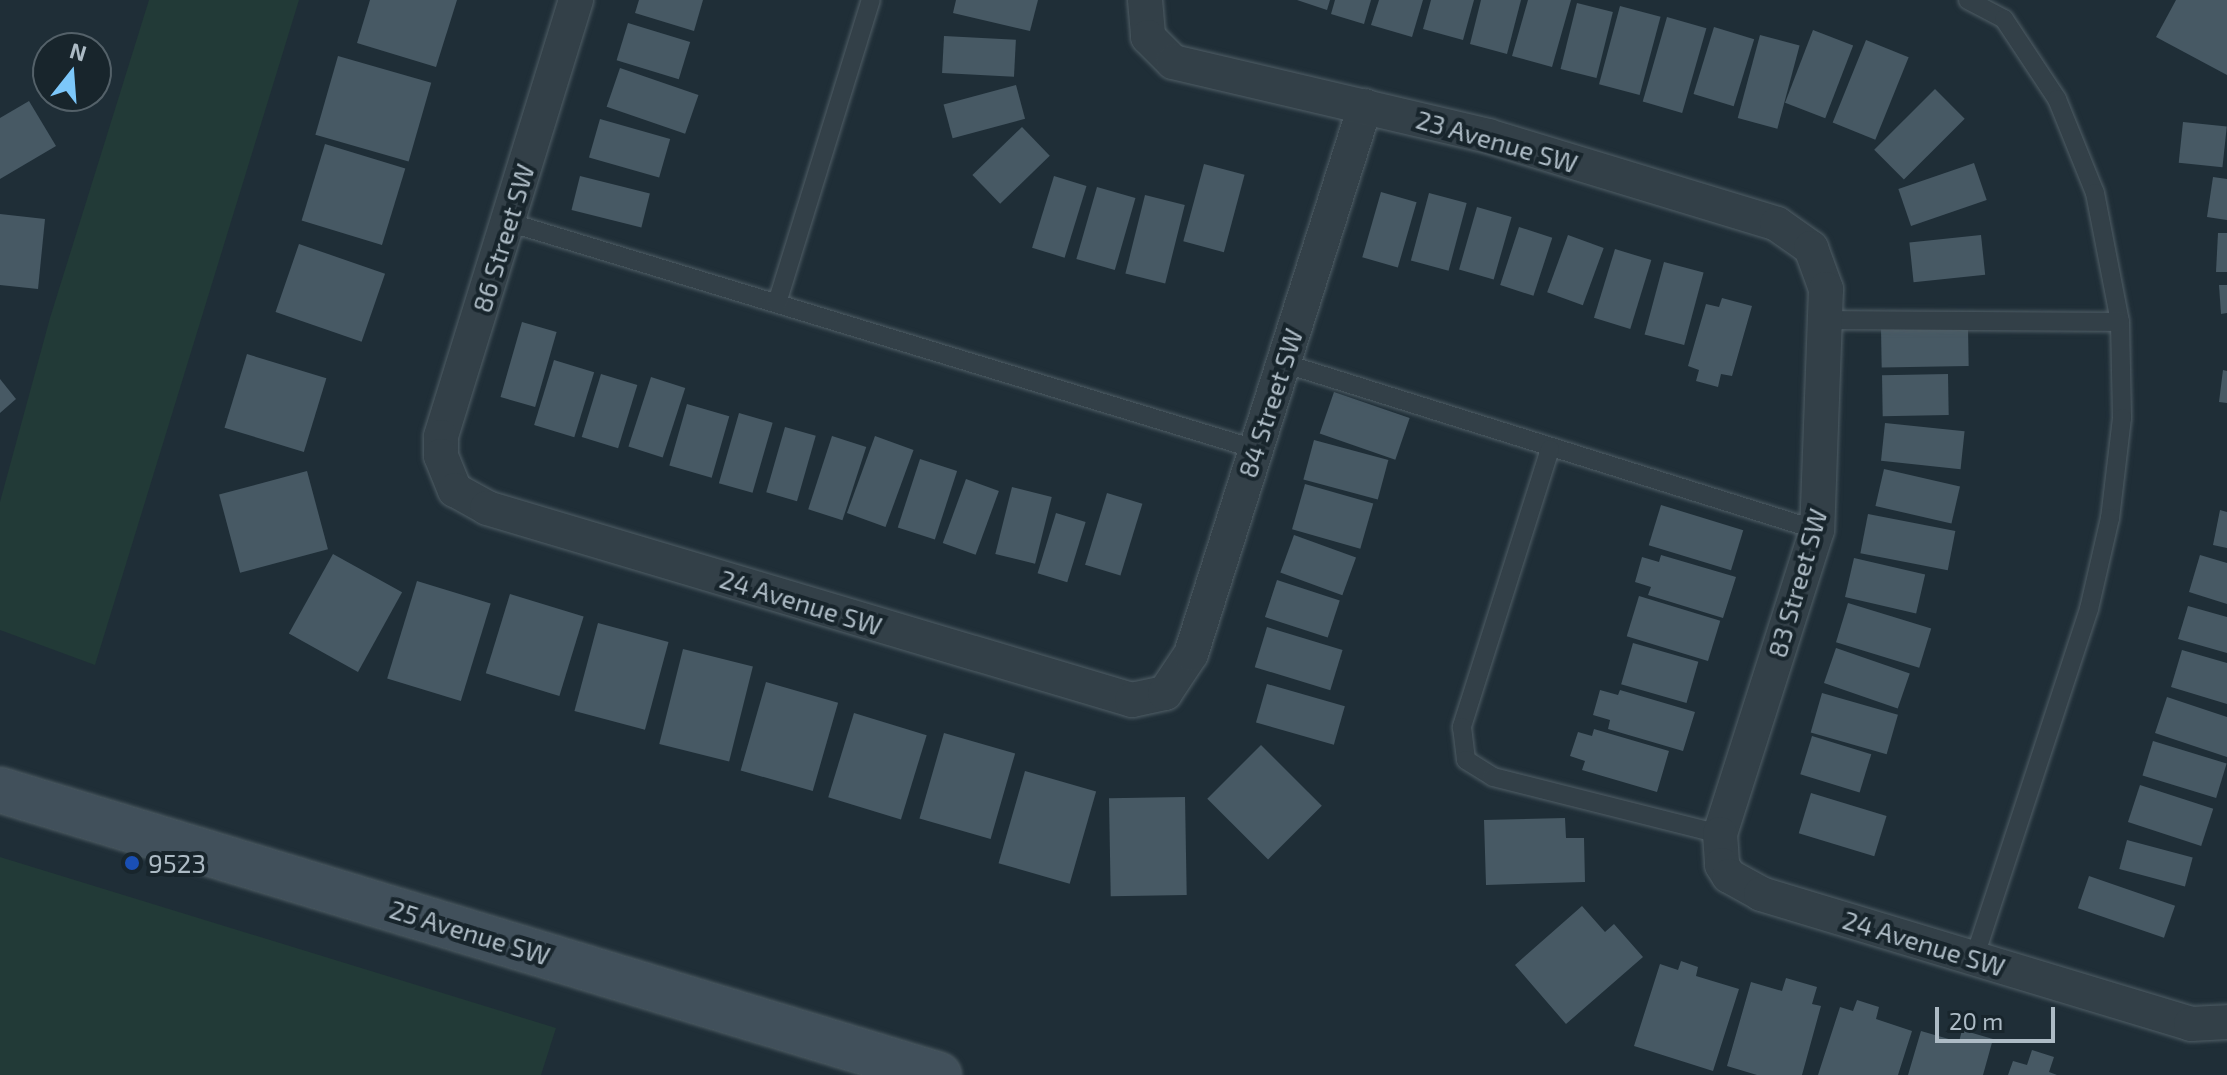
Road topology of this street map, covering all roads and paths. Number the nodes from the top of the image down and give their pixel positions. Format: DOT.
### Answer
graph roads {
  1 [pos="576,0"];
  2 [pos="871,0"];
  3 [pos="1145,0"];
  4 [pos="1968,0"];
  5 [pos="1365,106"];
  6 [pos="508,222"];
  7 [pos="1811,248"];
  8 [pos="777,303"];
  9 [pos="1826,320"];
  10 [pos="2120,322"];
  11 [pos="1283,363"];
  12 [pos="1255,449"];
  13 [pos="1550,449"];
  14 [pos="448,477"];
  15 [pos="1817,530"];
  16 [pos="1165,693"];
  17 [pos="0,790"];
  18 [pos="1721,850"];
  19 [pos="1974,958"];
  20 [pos="2227,1022"];
  21 [pos="939,1075"];
  1 -- 6 [label="street, 86 Street SW"];
  2 -- 8 [label="lane"];
  3 -- 5 [label="street, 23 Avenue SW"];
  4 -- 10 [label="lane"];
  5 -- 7 [label="street, 23 Avenue SW"];
  5 -- 11 [label="street, 84 Street SW"];
  6 -- 8 [label="lane"];
  6 -- 14 [label="street, 86 Street SW"];
  7 -- 9 [label="street, 83 Street SW"];
  8 -- 12 [label="lane"];
  9 -- 10 [label="lane"];
  9 -- 15 [label="street, 83 Street SW"];
  10 -- 19 [label="lane"];
  11 -- 12 [label="street, 84 Street SW"];
  11 -- 13 [label="lane"];
  12 -- 16 [label="street, 84 Street SW"];
  13 -- 15 [label="lane"];
  13 -- 18 [label="lane"];
  14 -- 16 [label="street, 24 Avenue SW"];
  15 -- 18 [label="street, 83 Street SW"];
  17 -- 21 [label="main road, 25 Avenue SW"];
  18 -- 19 [label="street, 24 Avenue SW"];
  19 -- 20 [label="street, 24 Avenue SW"];
}
